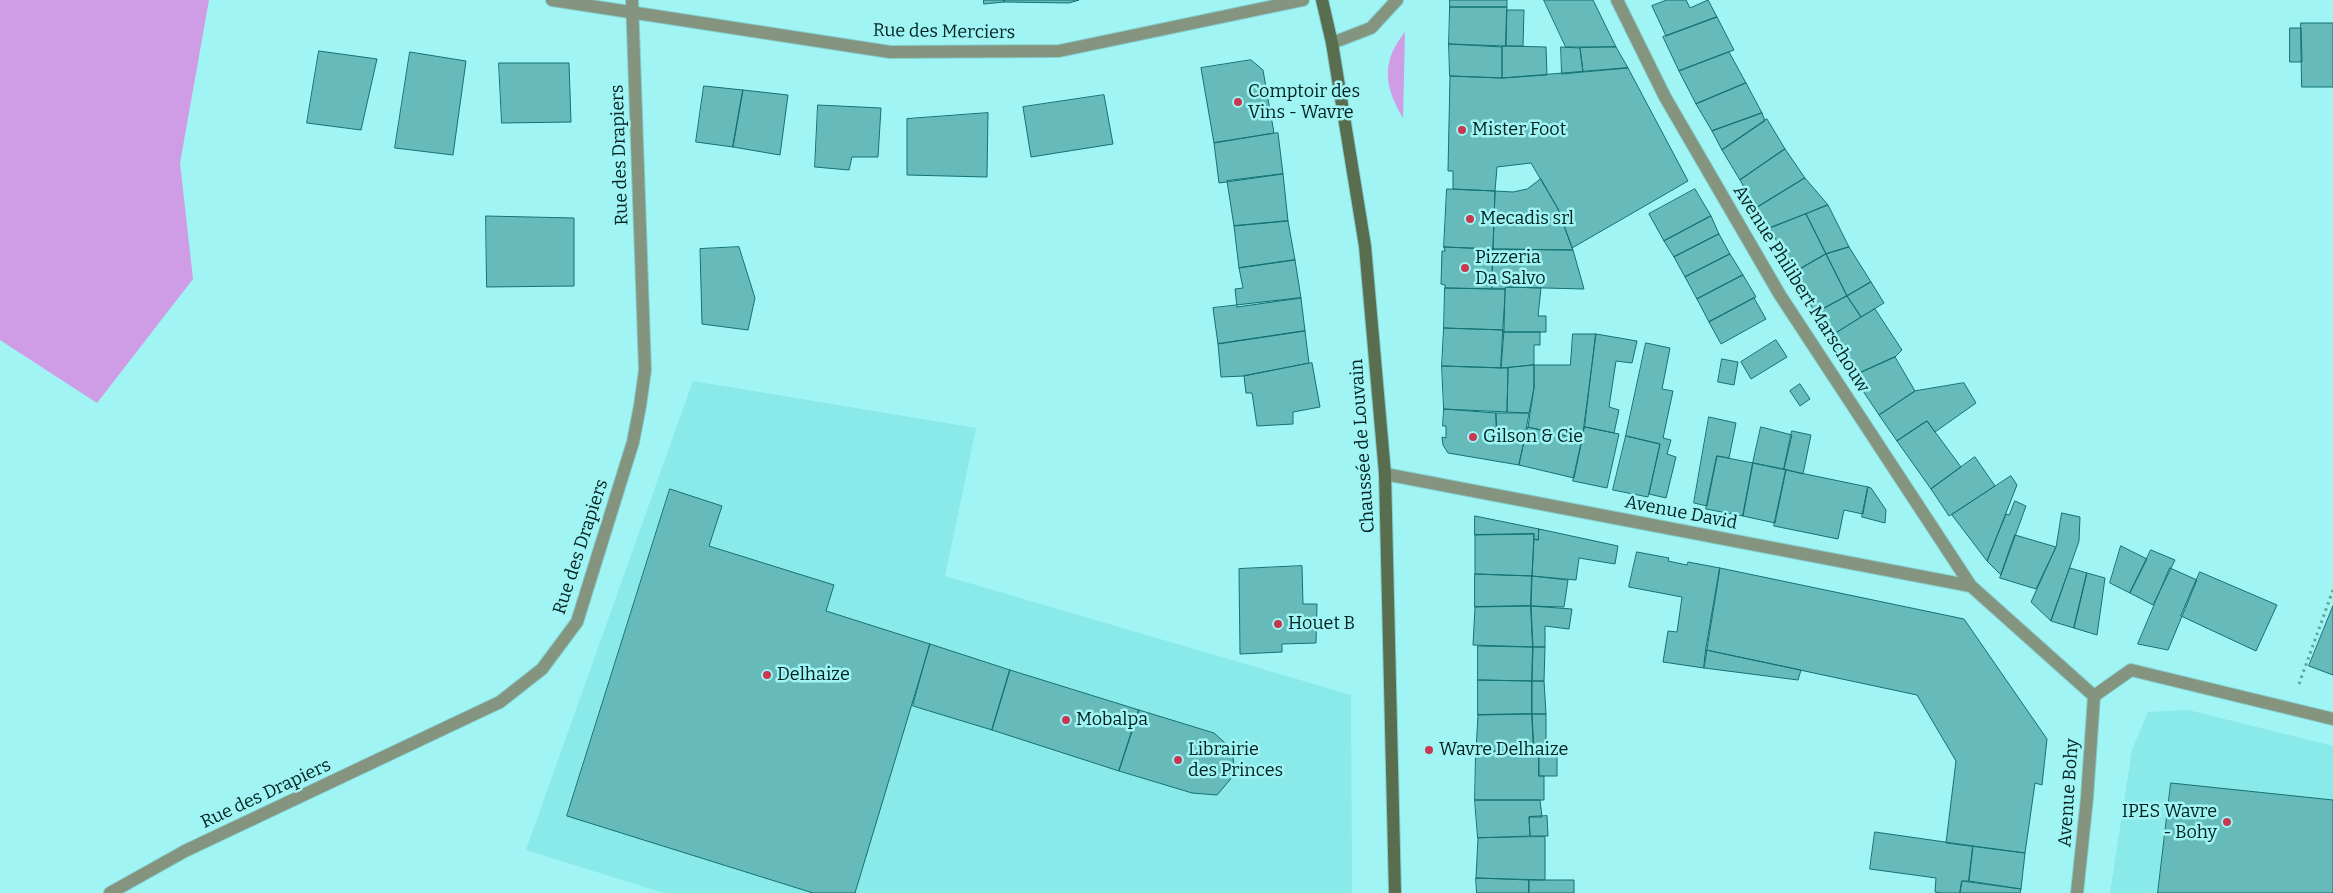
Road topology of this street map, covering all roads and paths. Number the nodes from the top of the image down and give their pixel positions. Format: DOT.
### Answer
graph roads {
  1 [pos="552,0"];
  2 [pos="1303,0"];
  3 [pos="1322,0"];
  4 [pos="1397,0"];
  5 [pos="1617,0"];
  6 [pos="633,6"];
  7 [pos="1332,43"];
  8 [pos="1385,474"];
  9 [pos="1971,586"];
  10 [pos="2333,590"];
  11 [pos="2094,696"];
  12 [pos="2290,708"];
  13 [pos="2333,719"];
  14 [pos="110,893"];
  15 [pos="1396,893"];
  16 [pos="2078,893"];
  1 -- 6 [label="street, Rue des Merciers"];
  2 -- 6 [label="street, Rue des Merciers"];
  3 -- 7 [label="main road, Chaussée de Louvain"];
  4 -- 7 [label="street"];
  5 -- 9 [label="street, Avenue Philibert Marschouw"];
  6 -- 14 [label="street, Rue des Drapiers"];
  7 -- 8 [label="main road, Chaussée de Louvain"];
  8 -- 9 [label="street, Avenue David"];
  8 -- 15 [label="main road, Chaussée de Louvain"];
  9 -- 11 [label="street, Avenue Philibert Marschouw"];
  10 -- 12 [label="path"];
  11 -- 12 [label="street"];
  11 -- 16 [label="street, Avenue Bohy"];
  12 -- 13 [label="street"];
}
